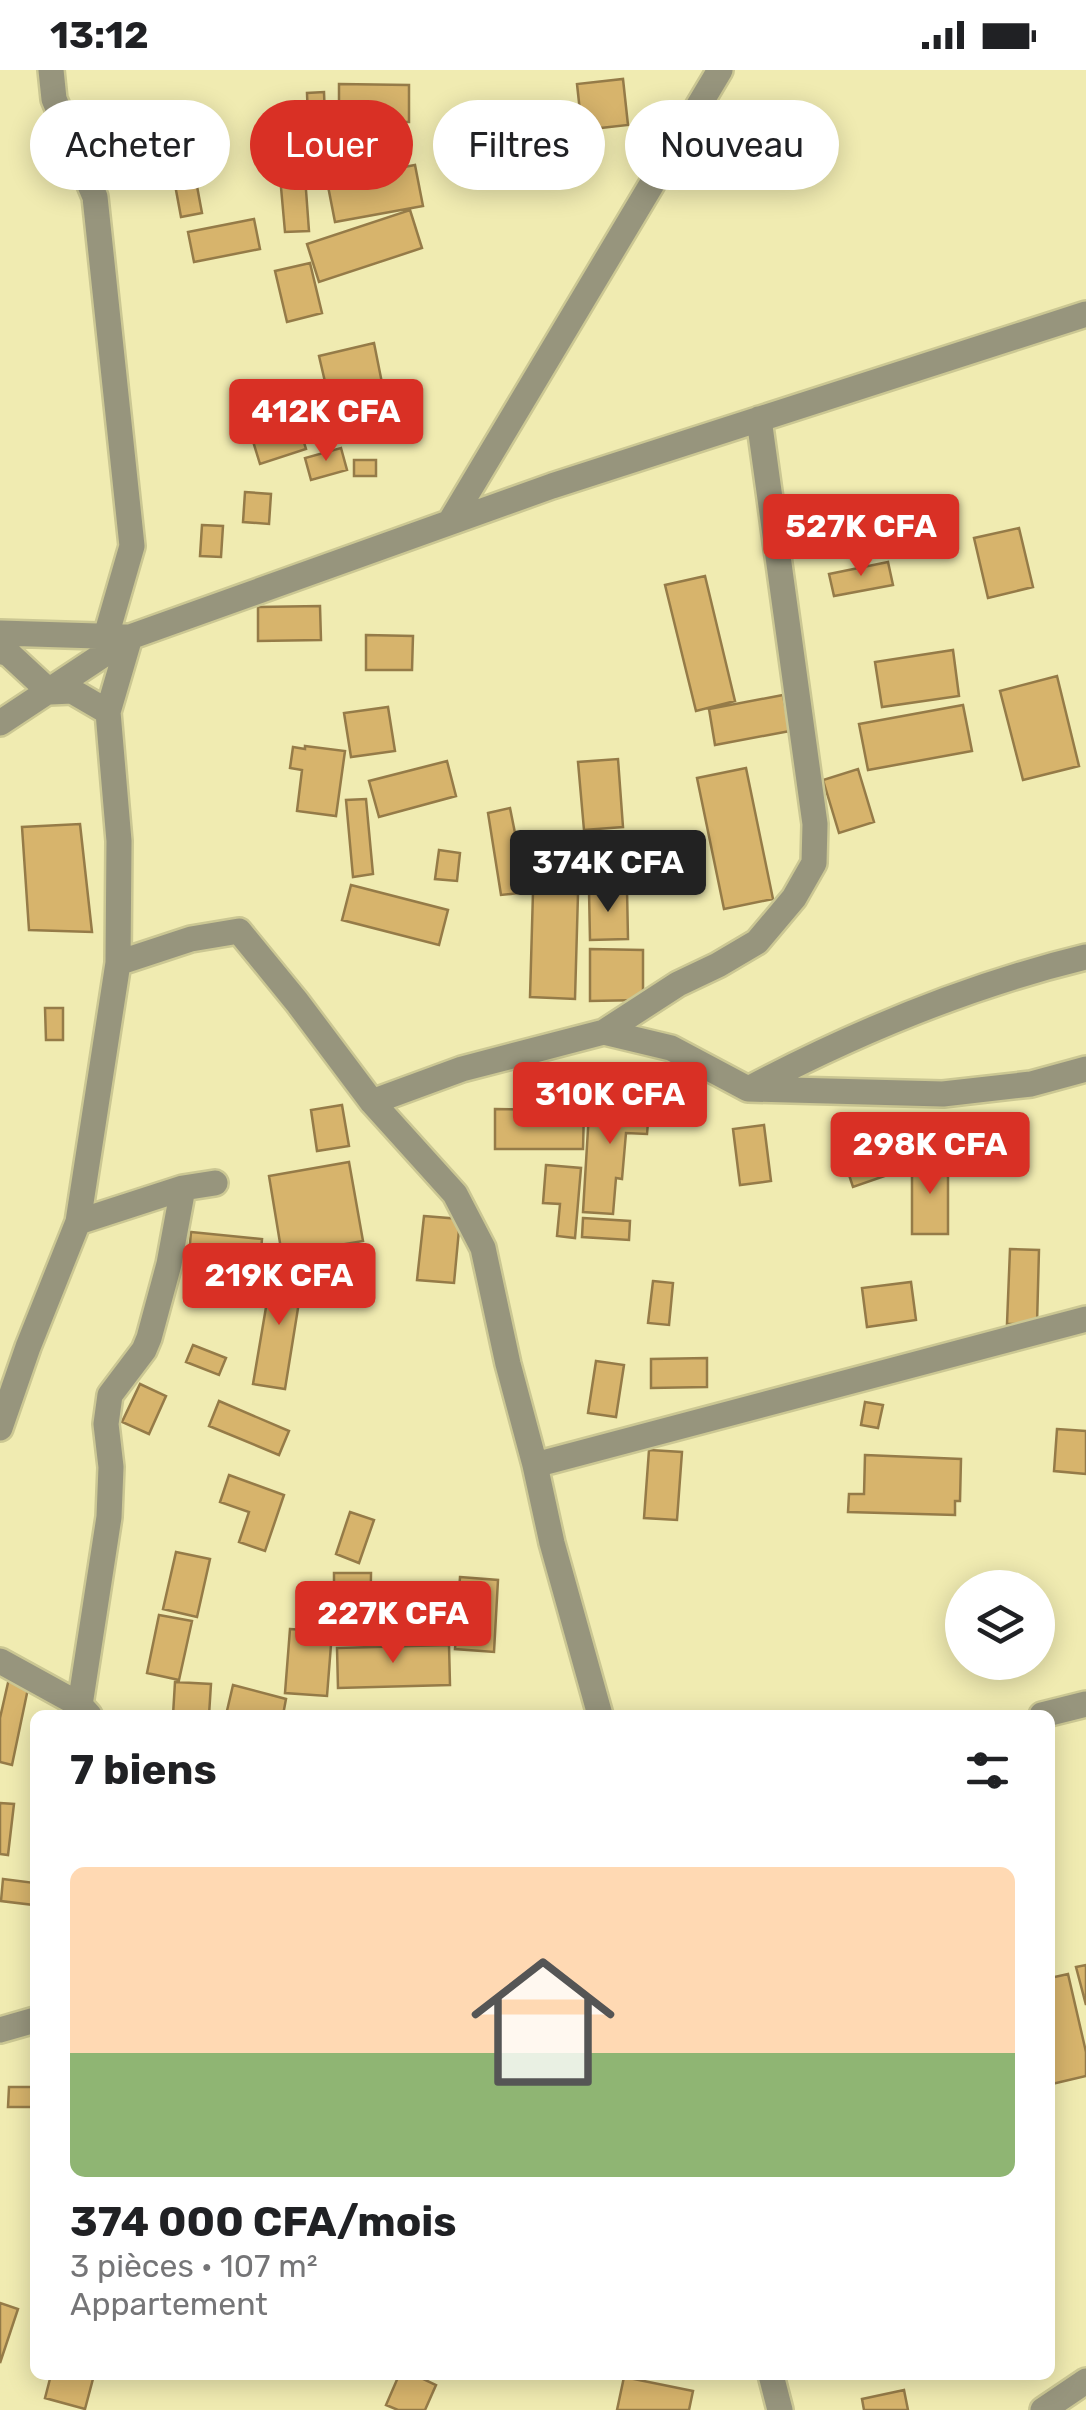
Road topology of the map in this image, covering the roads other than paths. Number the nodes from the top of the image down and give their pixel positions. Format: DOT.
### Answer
graph roads {
  1 [pos="51,70"];
  2 [pos="720,70"];
  3 [pos="1086,314"];
  4 [pos="759,419"];
  5 [pos="450,522"];
  6 [pos="0,634"];
  7 [pos="118,636"];
  8 [pos="0,651"];
  9 [pos="50,692"];
  10 [pos="108,712"];
  11 [pos="0,723"];
  12 [pos="1086,957"];
  13 [pos="118,963"];
  14 [pos="604,1032"];
  15 [pos="1086,1069"];
  16 [pos="748,1089"];
  17 [pos="372,1102"];
  18 [pos="215,1183"];
  19 [pos="182,1188"];
  20 [pos="78,1222"];
  21 [pos="1086,1320"];
  22 [pos="0,1428"];
  23 [pos="536,1465"];
  24 [pos="0,1662"];
  25 [pos="1086,1704"];
  26 [pos="85,1710"];
  27 [pos="599,1710"];
  28 [pos="1055,1712"];
  29 [pos="30,2021"];
  30 [pos="0,2030"];
  31 [pos="772,2380"];
  32 [pos="1086,2381"];
  33 [pos="780,2410"];
  34 [pos="1044,2410"];
  1 -- 7 [label="street"];
  2 -- 5 [label="street"];
  3 -- 4 [label="street"];
  4 -- 5 [label="street"];
  4 -- 14 [label="street"];
  5 -- 7 [label="street"];
  6 -- 7 [label="street"];
  7 -- 9 [label="street"];
  7 -- 10 [label="street"];
  8 -- 9 [label="street"];
  9 -- 10 [label="street"];
  9 -- 11 [label="street"];
  10 -- 13 [label="street"];
  12 -- 16 [label="street"];
  13 -- 17 [label="street"];
  13 -- 20 [label="street"];
  14 -- 16 [label="street"];
  14 -- 17 [label="street"];
  15 -- 16 [label="street"];
  17 -- 23 [label="street"];
  18 -- 19 [label="street"];
  19 -- 20 [label="street"];
  19 -- 26 [label="street"];
  20 -- 22 [label="street"];
  21 -- 23 [label="street"];
  23 -- 27 [label="street"];
  24 -- 26 [label="street"];
  25 -- 28 [label="street"];
  29 -- 30 [label="street"];
  31 -- 33 [label="street"];
  32 -- 34 [label="street"];
}
